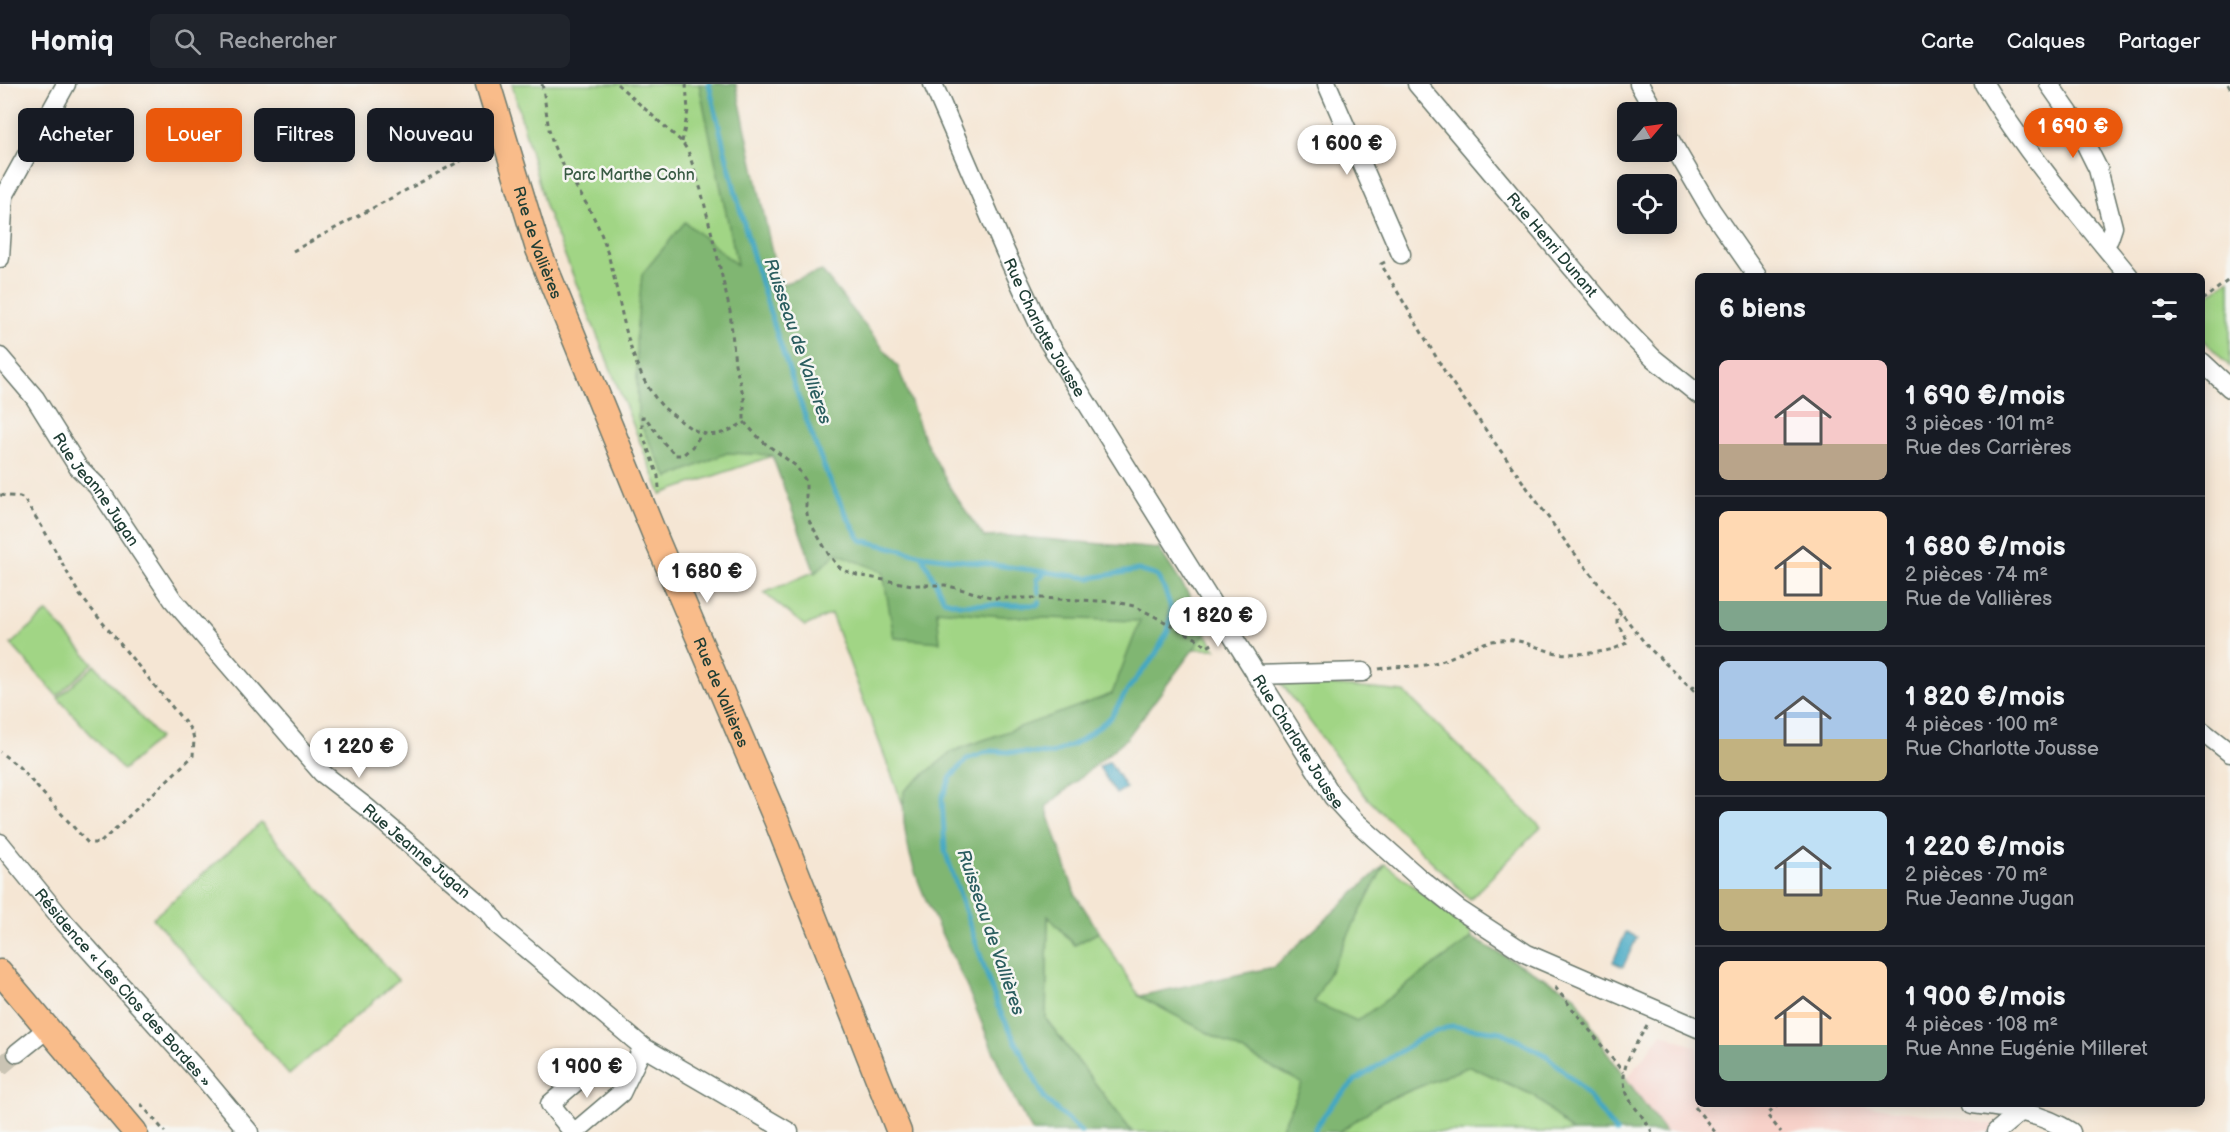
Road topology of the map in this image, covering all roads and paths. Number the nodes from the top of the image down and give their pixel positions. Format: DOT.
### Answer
graph roads {
  1 [pos="66,84"];
  2 [pos="488,84"];
  3 [pos="617,84"];
  4 [pos="687,84"];
  5 [pos="933,84"];
  6 [pos="1327,84"];
  7 [pos="1417,84"];
  8 [pos="1640,84"];
  9 [pos="1984,84"];
  10 [pos="2049,84"];
  11 [pos="2228,84"];
  12 [pos="544,85"];
  13 [pos="2230,88"];
  14 [pos="1650,102"];
  15 [pos="505,142"];
  16 [pos="681,142"];
  17 [pos="1677,152"];
  18 [pos="2103,244"];
  19 [pos="293,251"];
  20 [pos="1401,254"];
  21 [pos="0,258"];
  22 [pos="1755,273"];
  23 [pos="2127,273"];
  24 [pos="2230,279"];
  25 [pos="2205,298"];
  26 [pos="0,357"];
  27 [pos="2205,365"];
  28 [pos="2230,388"];
  29 [pos="1695,392"];
  30 [pos="744,422"];
  31 [pos="702,433"];
  32 [pos="0,495"];
  33 [pos="641,500"];
  34 [pos="1621,612"];
  35 [pos="1199,640"];
  36 [pos="1363,672"];
  37 [pos="1256,675"];
  38 [pos="1695,686"];
  39 [pos="1692,689"];
  40 [pos="1695,692"];
  41 [pos="2205,733"];
  42 [pos="0,752"];
  43 [pos="2230,753"];
  44 [pos="0,843"];
  45 [pos="1537,958"];
  46 [pos="0,972"];
  47 [pos="1654,1009"];
  48 [pos="1695,1027"];
  49 [pos="47,1029"];
  50 [pos="643,1047"];
  51 [pos="17,1053"];
  52 [pos="1623,1072"];
  53 [pos="584,1075"];
  54 [pos="1695,1107"];
  55 [pos="1776,1107"];
  56 [pos="1990,1107"];
  57 [pos="2020,1112"];
  58 [pos="135,1132"];
  59 [pos="249,1132"];
  60 [pos="574,1132"];
  61 [pos="789,1132"];
  62 [pos="899,1132"];
  63 [pos="1652,1132"];
  64 [pos="1716,1132"];
  65 [pos="1781,1132"];
  66 [pos="1996,1132"];
  67 [pos="2071,1132"];
  1 -- 21 [label="street"];
  2 -- 15 [label="main road, Rue de Vallières"];
  3 -- 16 [label="path"];
  4 -- 16 [label="path"];
  5 -- 37 [label="street, Rue Charlotte Jousse"];
  6 -- 20 [label="street"];
  7 -- 29 [label="street, Rue Henri Dunant"];
  8 -- 14 [label="street"];
  9 -- 18 [label="street"];
  10 -- 18 [label="street"];
  11 -- 13 [label="path"];
  12 -- 31 [label="path"];
  15 -- 19 [label="path"];
  15 -- 33 [label="main road, Rue de Vallières"];
  16 -- 30 [label="path"];
  17 -- 22 [label="street"];
  18 -- 23 [label="street"];
  20 -- 34 [label="path"];
  24 -- 25 [label="path"];
  26 -- 50 [label="street, Rue Jeanne Jugan"];
  27 -- 28 [label="street"];
  30 -- 31 [label="path"];
  30 -- 35 [label="path"];
  31 -- 33 [label="path"];
  32 -- 42 [label="path"];
  33 -- 62 [label="main road, Rue de Vallières"];
  34 -- 36 [label="path"];
  34 -- 39 [label="path"];
  36 -- 37 [label="street"];
  37 -- 45 [label="street, Rue Charlotte Jousse"];
  38 -- 39 [label="path"];
  39 -- 40 [label="path"];
  41 -- 43 [label="street"];
  44 -- 59 [label="street, Résidence « Les Clos des Bordes »"];
  45 -- 47 [label="street, Rue Charlotte Jousse"];
  45 -- 52 [label="path"];
  46 -- 49 [label="main road"];
  47 -- 48 [label="street, Rue Charlotte Jousse"];
  47 -- 52 [label="path"];
  49 -- 51 [label="street"];
  49 -- 58 [label="main road"];
  50 -- 60 [label="street"];
  50 -- 61 [label="street, Rue Jeanne Jugan"];
  52 -- 63 [label="path"];
  53 -- 60 [label="street"];
  54 -- 64 [label="path"];
  55 -- 65 [label="path"];
  56 -- 57 [label="street"];
  57 -- 66 [label="street"];
  57 -- 67 [label="street"];
}
